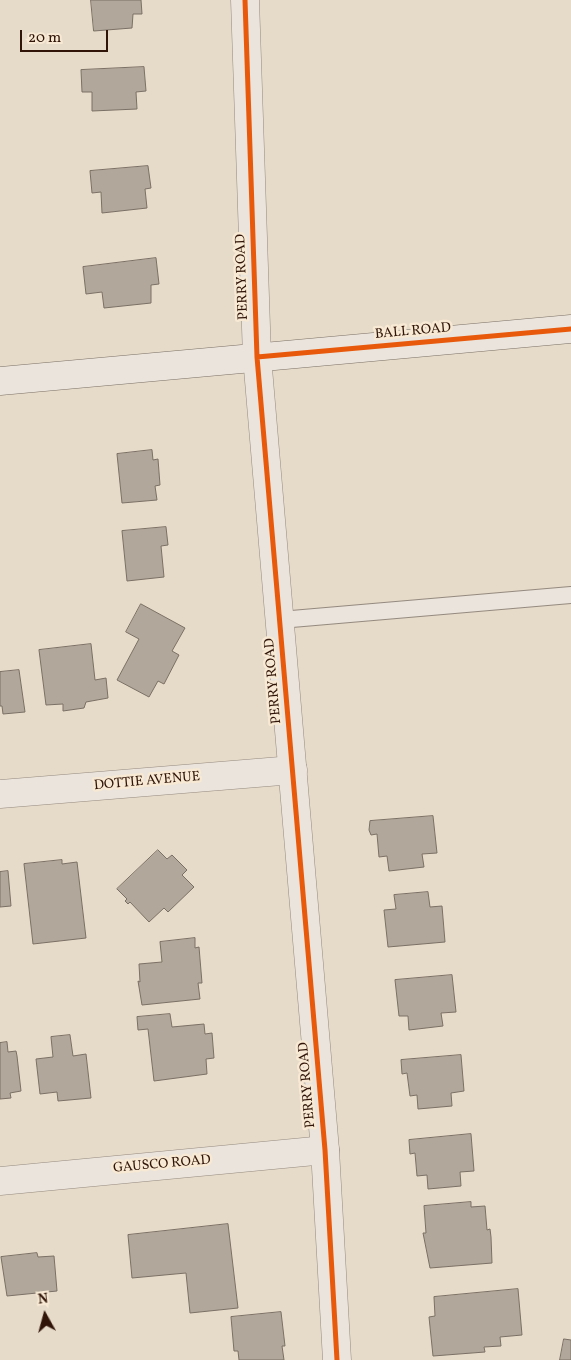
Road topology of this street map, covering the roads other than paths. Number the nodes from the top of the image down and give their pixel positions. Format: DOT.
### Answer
graph roads {
  1 [pos="245,0"];
  2 [pos="571,329"];
  3 [pos="257,357"];
  4 [pos="0,381"];
  5 [pos="571,595"];
  6 [pos="280,620"];
  7 [pos="294,770"];
  8 [pos="0,794"];
  9 [pos="325,1150"];
  10 [pos="0,1180"];
  11 [pos="337,1360"];
  1 -- 3 [label="street, PERRY ROAD"];
  2 -- 3 [label="street, BALL ROAD"];
  3 -- 4 [label="street, BALL ROAD"];
  3 -- 6 [label="street, PERRY ROAD"];
  5 -- 6 [label="lane"];
  6 -- 7 [label="street, PERRY ROAD"];
  7 -- 8 [label="street, DOTTIE AVENUE"];
  7 -- 9 [label="street, PERRY ROAD"];
  9 -- 10 [label="street, GAUSCO ROAD"];
  9 -- 11 [label="street, PERRY ROAD"];
}
